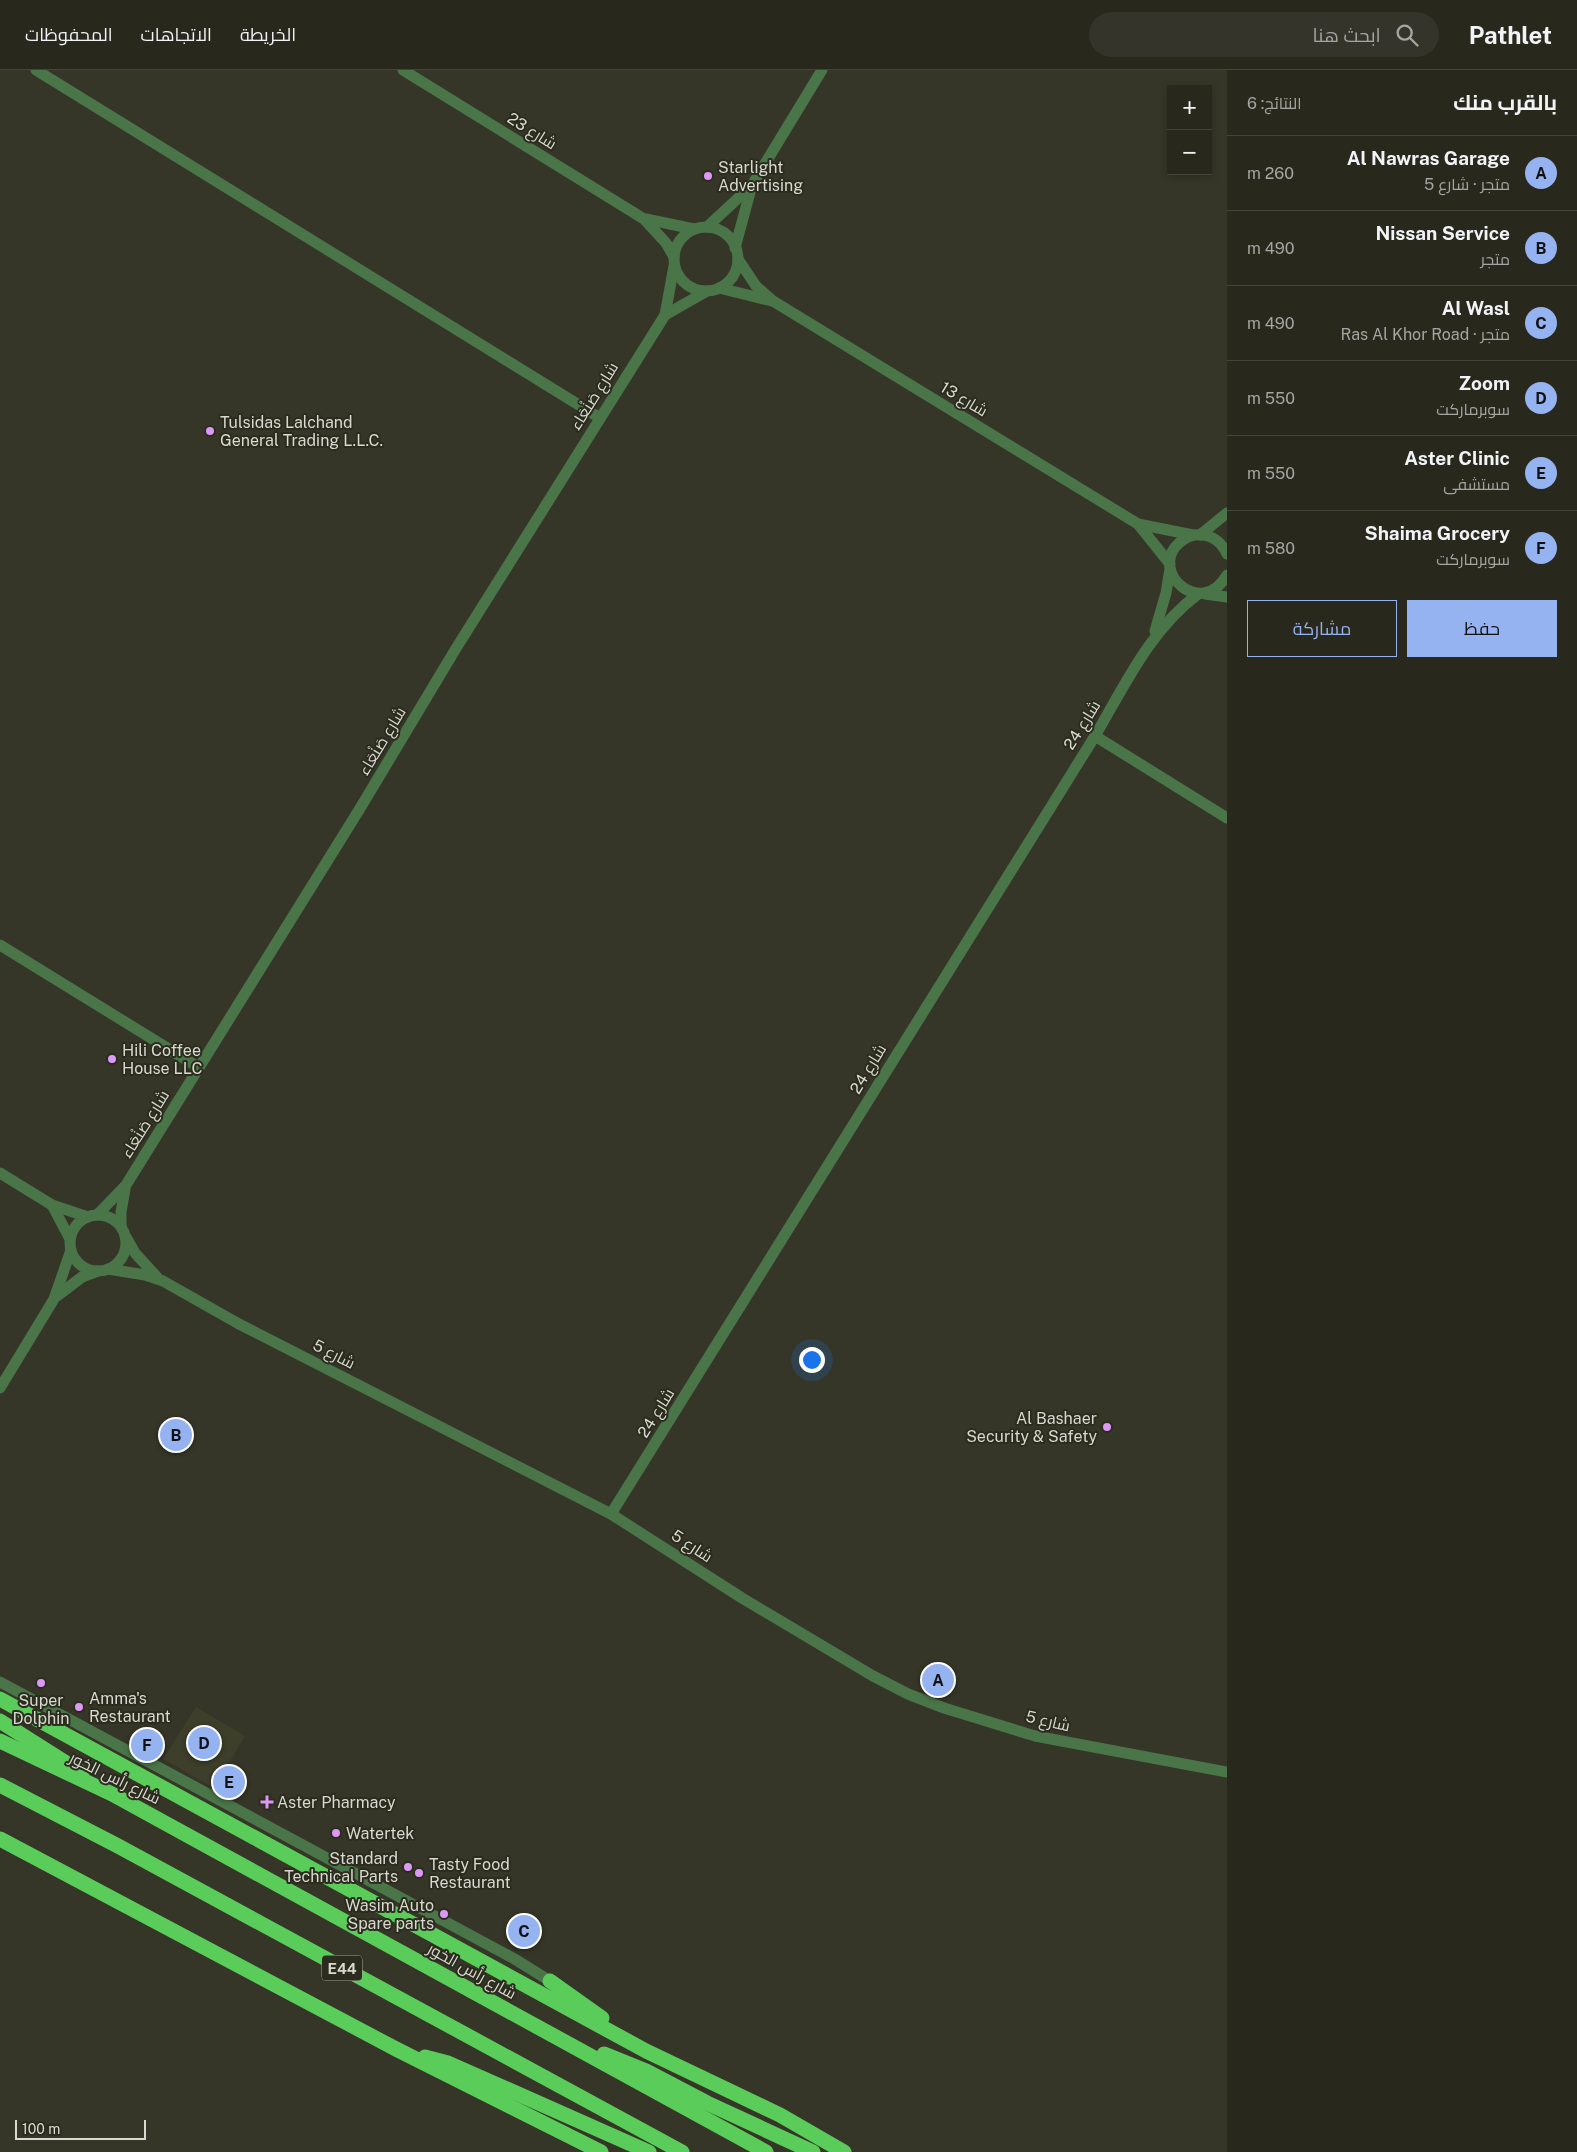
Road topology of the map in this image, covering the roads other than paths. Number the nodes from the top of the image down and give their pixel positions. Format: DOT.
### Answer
graph roads {
  1 [pos="36,70"];
  2 [pos="403,70"];
  3 [pos="822,70"];
  4 [pos="752,185"];
  5 [pos="644,219"];
  6 [pos="706,227"];
  7 [pos="694,229"];
  8 [pos="737,254"];
  9 [pos="674,261"];
  10 [pos="719,288"];
  11 [pos="707,291"];
  12 [pos="773,301"];
  13 [pos="665,315"];
  14 [pos="600,418"];
  15 [pos="1227,513"];
  16 [pos="1138,524"];
  17 [pos="1197,535"];
  18 [pos="1227,554"];
  19 [pos="1170,566"];
  20 [pos="1227,575"];
  21 [pos="1201,594"];
  22 [pos="1227,597"];
  23 [pos="1152,639"];
  24 [pos="1095,736"];
  25 [pos="1227,818"];
  26 [pos="0,945"];
  27 [pos="198,1068"];
  28 [pos="0,1173"];
  29 [pos="126,1185"];
  30 [pos="52,1205"];
  31 [pos="93,1216"];
  32 [pos="123,1231"];
  33 [pos="70,1244"];
  34 [pos="103,1270"];
  35 [pos="163,1281"];
  36 [pos="54,1300"];
  37 [pos="0,1388"];
  38 [pos="611,1514"];
  39 [pos="0,1682"];
  40 [pos="0,1699"];
  41 [pos="0,1721"];
  42 [pos="0,1741"];
  43 [pos="1227,1772"];
  44 [pos="0,1785"];
  45 [pos="112,1794"];
  46 [pos="0,1841"];
  47 [pos="550,1981"];
  48 [pos="543,2029"];
  49 [pos="396,2049"];
  50 [pos="686,2070"];
  51 [pos="601,2152"];
  52 [pos="649,2152"];
  53 [pos="682,2152"];
  54 [pos="766,2152"];
  55 [pos="813,2152"];
  56 [pos="844,2152"];
  1 -- 14 [label="street"];
  2 -- 5 [label="street, شارع 23"];
  3 -- 4 [label="street"];
  4 -- 6 [label="street"];
  4 -- 8 [label="street"];
  5 -- 7 [label="street, شارع 23"];
  5 -- 9 [label="street, شارع 23"];
  6 -- 7 [label="street"];
  6 -- 8 [label="street"];
  7 -- 9 [label="street"];
  8 -- 10 [label="street"];
  8 -- 12 [label="street, شارع 13"];
  9 -- 11 [label="street"];
  9 -- 13 [label="street, شارع صَنْعَاء"];
  10 -- 11 [label="street"];
  10 -- 12 [label="street, شارع 13"];
  11 -- 13 [label="street, شارع صَنْعَاء"];
  12 -- 16 [label="street, شارع 13"];
  13 -- 14 [label="street, شارع صَنْعَاء"];
  14 -- 27 [label="street, شارع صَنْعَاء"];
  15 -- 17 [label="street"];
  16 -- 17 [label="street, شارع 13"];
  16 -- 19 [label="street, شارع 13"];
  17 -- 18 [label="street, شارع 13"];
  17 -- 19 [label="street, شارع 24"];
  19 -- 21 [label="street, شارع 13"];
  19 -- 23 [label="street, شارع 24"];
  20 -- 21 [label="street, شارع 24"];
  21 -- 22 [label="street"];
  21 -- 23 [label="street, شارع 24"];
  23 -- 24 [label="street, شارع 24"];
  24 -- 25 [label="street"];
  24 -- 38 [label="street, شارع 24"];
  26 -- 27 [label="street"];
  27 -- 29 [label="street, شارع صَنْعَاء"];
  28 -- 30 [label="street"];
  29 -- 31 [label="street, شارع صَنْعَاء"];
  29 -- 32 [label="street, شارع صَنْعَاء"];
  30 -- 31 [label="street"];
  30 -- 33 [label="street"];
  31 -- 32 [label="street"];
  31 -- 33 [label="street"];
  32 -- 34 [label="street"];
  32 -- 35 [label="street, شارع 5"];
  33 -- 34 [label="street"];
  33 -- 36 [label="street"];
  34 -- 35 [label="street, شارع 5"];
  34 -- 36 [label="street"];
  35 -- 38 [label="street, شارع 5"];
  36 -- 37 [label="street"];
  38 -- 43 [label="street, شارع 5"];
  39 -- 47 [label="street"];
  40 -- 50 [label="highway"];
  41 -- 45 [label="highway"];
  42 -- 45 [label="highway, شارع رأس الخور / E44"];
  44 -- 53 [label="highway, E44"];
  45 -- 48 [label="highway, شارع رأس الخور / E44"];
  46 -- 49 [label="highway"];
  47 -- 50 [label="highway"];
  48 -- 54 [label="highway, شارع رأس الخور / E44"];
  48 -- 55 [label="highway"];
  49 -- 51 [label="highway"];
  49 -- 52 [label="highway"];
  50 -- 56 [label="highway"];
}
